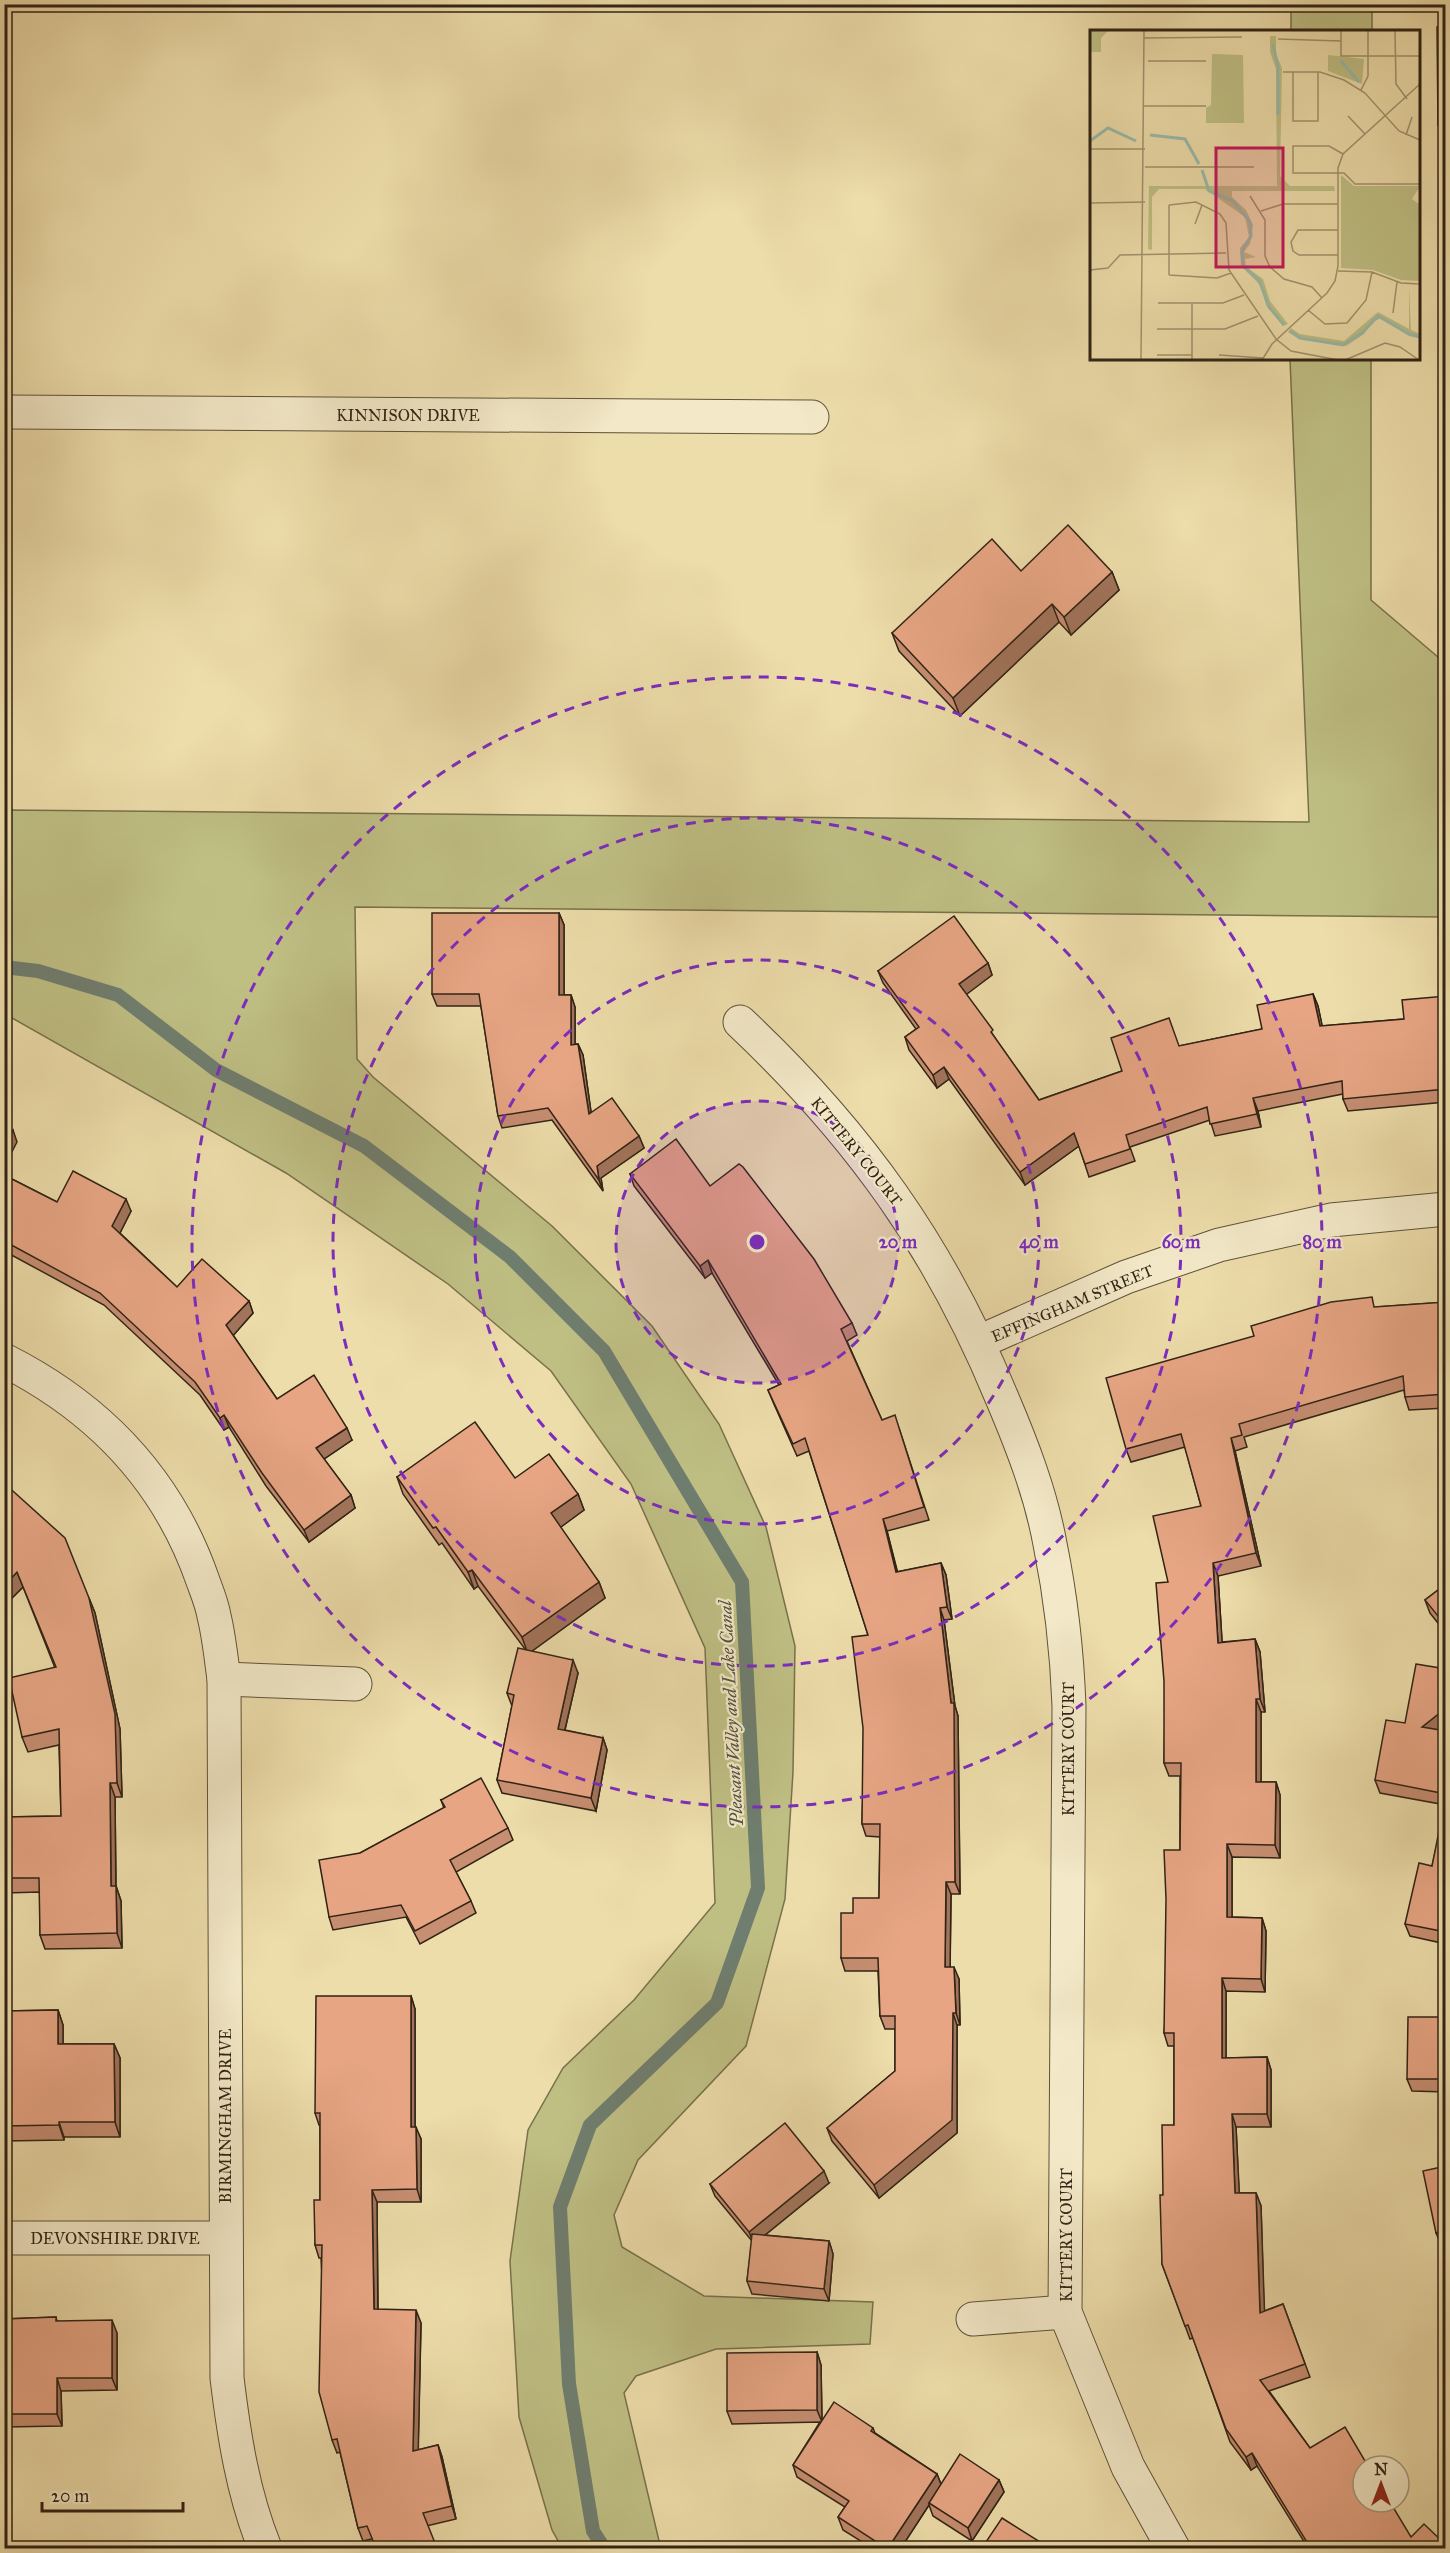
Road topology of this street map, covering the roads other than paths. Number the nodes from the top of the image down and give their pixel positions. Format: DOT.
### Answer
graph roads {
  1 [pos="4,412"];
  2 [pos="812,417"];
  3 [pos="740,1022"];
  4 [pos="1446,1209"];
  5 [pos="979,1342"];
  6 [pos="4,1360"];
  7 [pos="224,1679"];
  8 [pos="355,1683"];
  9 [pos="4,2238"];
  10 [pos="226,2238"];
  11 [pos="1065,2312"];
  12 [pos="973,2319"];
  13 [pos="265,2548"];
  14 [pos="1173,2548"];
  1 -- 2 [label="street, KINNISON DRIVE"];
  3 -- 5 [label="street, KITTERY COURT"];
  4 -- 5 [label="street, EFFINGHAM STREET"];
  5 -- 11 [label="street, KITTERY COURT"];
  6 -- 7 [label="street, BIRMINGHAM DRIVE"];
  7 -- 8 [label="street"];
  7 -- 10 [label="street, BIRMINGHAM DRIVE"];
  9 -- 10 [label="street, DEVONSHIRE DRIVE"];
  10 -- 13 [label="street, BIRMINGHAM DRIVE"];
  11 -- 12 [label="street"];
  11 -- 14 [label="street, KITTERY COURT"];
}
